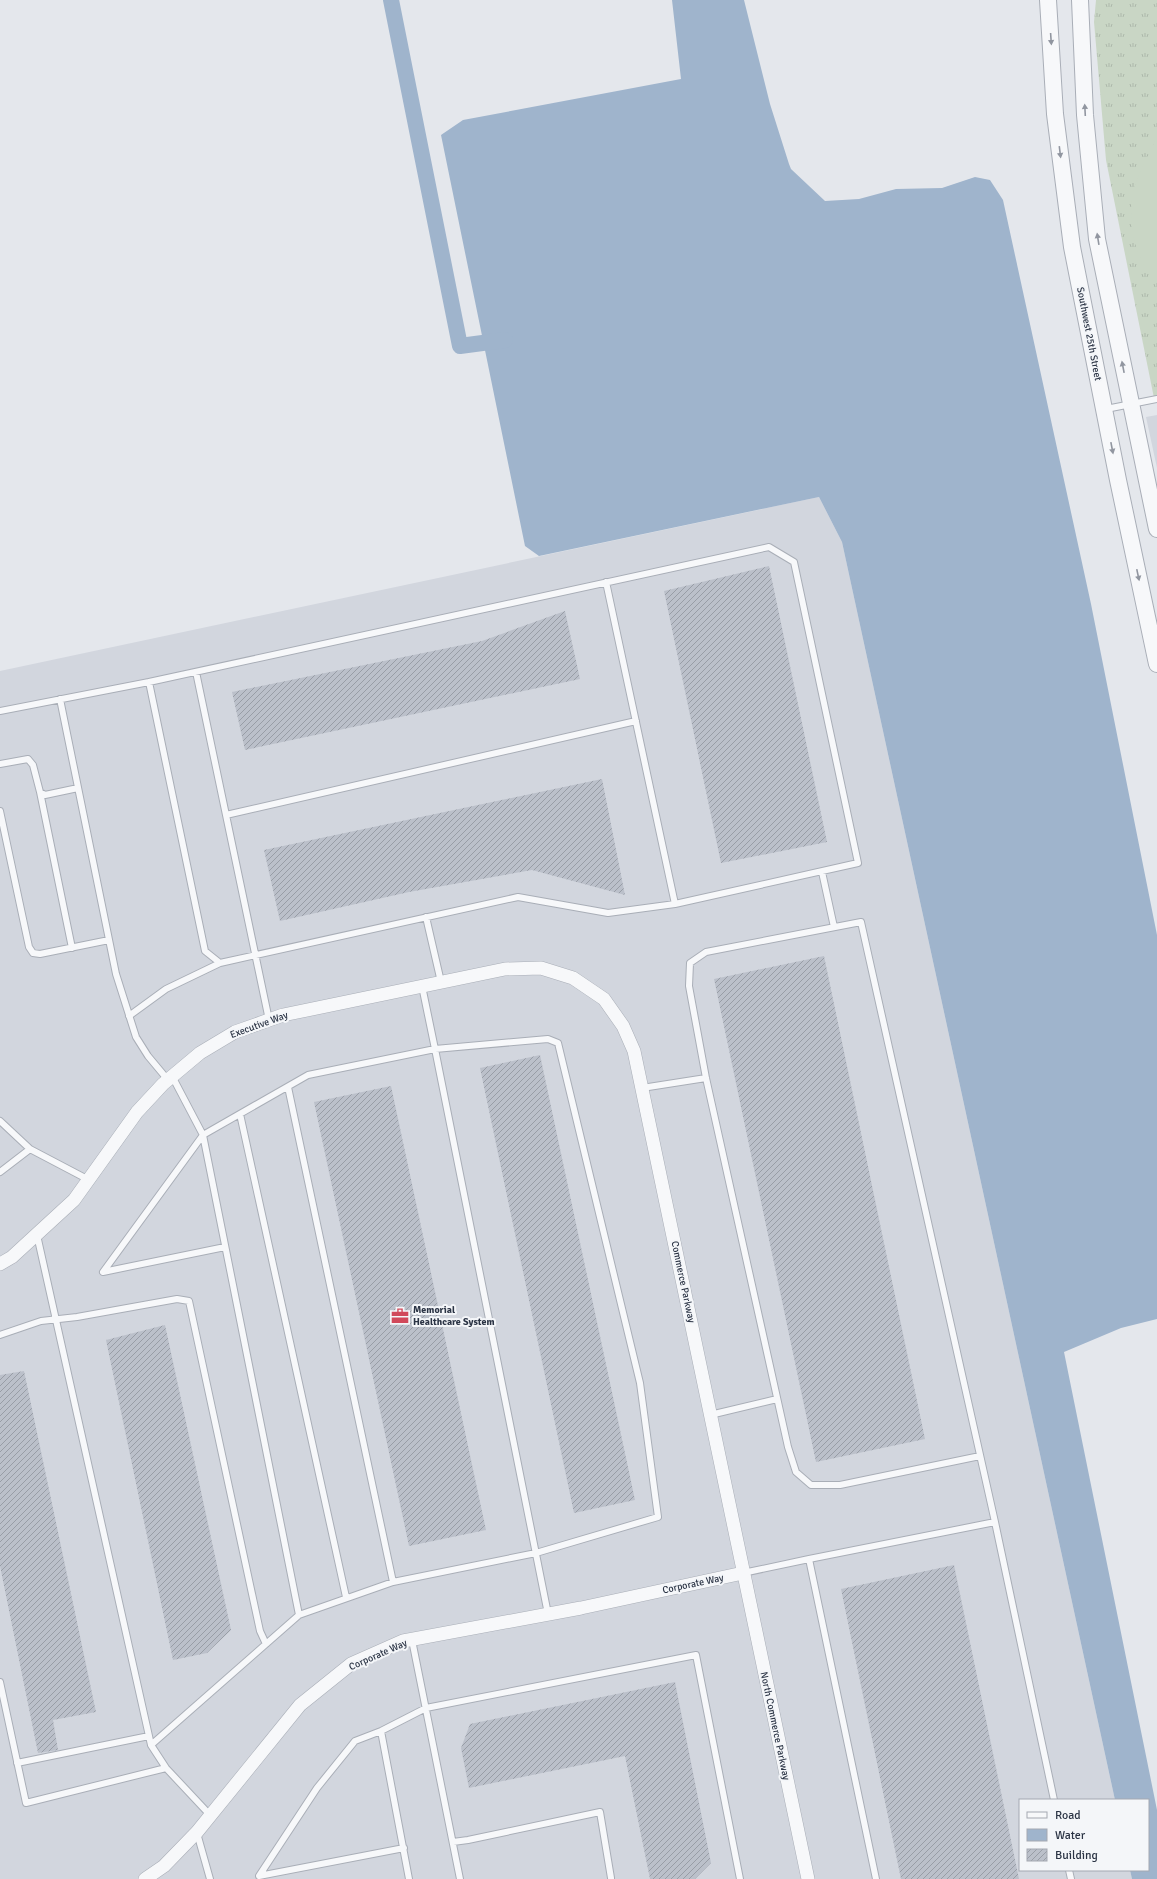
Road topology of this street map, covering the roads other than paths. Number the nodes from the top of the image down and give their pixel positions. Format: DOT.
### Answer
graph roads {
  1 [pos="1048,0"];
  2 [pos="1080,0"];
  3 [pos="1157,399"];
  4 [pos="1131,405"];
  5 [pos="1105,410"];
  6 [pos="1157,529"];
  7 [pos="606,582"];
  8 [pos="1157,664"];
  9 [pos="196,672"];
  10 [pos="150,682"];
  11 [pos="60,699"];
  12 [pos="0,711"];
  13 [pos="636,721"];
  14 [pos="0,764"];
  15 [pos="78,788"];
  16 [pos="40,792"];
  17 [pos="0,811"];
  18 [pos="226,815"];
  19 [pos="822,872"];
  20 [pos="675,904"];
  21 [pos="426,917"];
  22 [pos="834,927"];
  23 [pos="109,940"];
  24 [pos="72,948"];
  25 [pos="255,955"];
  26 [pos="220,963"];
  27 [pos="441,982"];
  28 [pos="422,986"];
  29 [pos="604,999"];
  30 [pos="130,1016"];
  31 [pos="269,1020"];
  32 [pos="435,1049"];
  33 [pos="170,1078"];
  34 [pos="706,1078"];
  35 [pos="288,1087"];
  36 [pos="642,1088"];
  37 [pos="240,1114"];
  38 [pos="0,1121"];
  39 [pos="203,1135"];
  40 [pos="30,1149"];
  41 [pos="0,1172"];
  42 [pos="89,1180"];
  43 [pos="37,1234"];
  44 [pos="225,1247"];
  45 [pos="0,1264"];
  46 [pos="56,1319"];
  47 [pos="0,1335"];
  48 [pos="777,1399"];
  49 [pos="710,1415"];
  50 [pos="980,1456"];
  51 [pos="995,1522"];
  52 [pos="536,1553"];
  53 [pos="809,1559"];
  54 [pos="743,1573"];
  55 [pos="392,1582"];
  56 [pos="346,1597"];
  57 [pos="548,1614"];
  58 [pos="299,1615"];
  59 [pos="412,1640"];
  60 [pos="266,1644"];
  61 [pos="0,1682"];
  62 [pos="426,1708"];
  63 [pos="381,1731"];
  64 [pos="149,1736"];
  65 [pos="151,1745"];
  66 [pos="17,1763"];
  67 [pos="166,1768"];
  68 [pos="1054,1799"];
  69 [pos="210,1815"];
  70 [pos="196,1832"];
  71 [pos="453,1842"];
  72 [pos="404,1848"];
  73 [pos="145,1879"];
  74 [pos="210,1879"];
  75 [pos="410,1879"];
  76 [pos="460,1879"];
  77 [pos="607,1879"];
  78 [pos="611,1879"];
  79 [pos="740,1879"];
  80 [pos="808,1879"];
  81 [pos="876,1879"];
  1 -- 5 [label="street, Southwest 25th Street, one-way"];
  4 -- 2 [label="street, one-way"];
  3 -- 4 [label="lane"];
  4 -- 5 [label="lane"];
  4 -- 6 [label="street"];
  5 -- 8 [label="street, Southwest 25th Street, one-way"];
  7 -- 9 [label="lane"];
  7 -- 13 [label="lane"];
  7 -- 19 [label="lane"];
  9 -- 10 [label="lane"];
  9 -- 18 [label="lane"];
  10 -- 11 [label="lane"];
  10 -- 26 [label="lane"];
  11 -- 12 [label="lane"];
  11 -- 15 [label="lane"];
  13 -- 18 [label="lane"];
  13 -- 20 [label="lane"];
  14 -- 16 [label="lane"];
  15 -- 16 [label="lane"];
  15 -- 23 [label="lane"];
  16 -- 24 [label="lane"];
  17 -- 24 [label="lane"];
  18 -- 25 [label="lane"];
  19 -- 20 [label="lane"];
  19 -- 22 [label="lane"];
  20 -- 21 [label="lane"];
  21 -- 25 [label="lane"];
  21 -- 27 [label="lane"];
  22 -- 34 [label="lane"];
  22 -- 50 [label="lane"];
  23 -- 24 [label="lane"];
  23 -- 30 [label="lane"];
  25 -- 26 [label="lane"];
  25 -- 31 [label="lane"];
  26 -- 30 [label="lane"];
  27 -- 28 [label="street, Executive Way"];
  27 -- 29 [label="street, Executive Way"];
  28 -- 31 [label="street, Executive Way"];
  28 -- 32 [label="lane"];
  29 -- 36 [label="street, Commerce Parkway"];
  30 -- 33 [label="lane"];
  31 -- 33 [label="street, Executive Way"];
  32 -- 35 [label="lane"];
  32 -- 52 [label="lane"];
  32 -- 52 [label="lane"];
  33 -- 39 [label="lane"];
  33 -- 42 [label="street, Executive Way"];
  34 -- 36 [label="lane"];
  34 -- 48 [label="lane"];
  35 -- 37 [label="lane"];
  35 -- 55 [label="lane"];
  36 -- 49 [label="street, Commerce Parkway"];
  37 -- 39 [label="lane"];
  37 -- 56 [label="lane"];
  38 -- 40 [label="lane"];
  39 -- 44 [label="lane"];
  39 -- 44 [label="lane"];
  40 -- 41 [label="lane"];
  40 -- 42 [label="lane"];
  42 -- 43 [label="street, Executive Way"];
  43 -- 45 [label="street, Executive Way"];
  43 -- 46 [label="lane"];
  44 -- 58 [label="lane"];
  46 -- 47 [label="lane"];
  46 -- 60 [label="lane"];
  46 -- 64 [label="lane"];
  48 -- 49 [label="lane"];
  48 -- 50 [label="lane"];
  49 -- 54 [label="street, Commerce Parkway"];
  50 -- 51 [label="lane"];
  51 -- 53 [label="lane"];
  51 -- 68 [label="lane"];
  52 -- 55 [label="lane"];
  52 -- 57 [label="lane"];
  53 -- 54 [label="lane"];
  53 -- 81 [label="lane"];
  54 -- 57 [label="street, Corporate Way"];
  54 -- 80 [label="street, North Commerce Parkway"];
  55 -- 56 [label="lane"];
  56 -- 58 [label="lane"];
  57 -- 59 [label="street, Corporate Way"];
  58 -- 60 [label="lane"];
  59 -- 62 [label="lane"];
  59 -- 69 [label="street, Corporate Way"];
  60 -- 65 [label="lane"];
  61 -- 66 [label="lane"];
  62 -- 63 [label="lane"];
  62 -- 71 [label="lane"];
  62 -- 79 [label="lane"];
  63 -- 72 [label="lane"];
  63 -- 72 [label="lane"];
  64 -- 65 [label="lane"];
  64 -- 66 [label="lane"];
  65 -- 67 [label="lane"];
  66 -- 67 [label="lane"];
  67 -- 69 [label="lane"];
  69 -- 70 [label="street, Corporate Way"];
  70 -- 73 [label="street, Corporate Way"];
  70 -- 74 [label="lane"];
  71 -- 76 [label="lane"];
  71 -- 78 [label="lane"];
  72 -- 75 [label="lane"];
  77 -- 78 [label="lane"];
}
